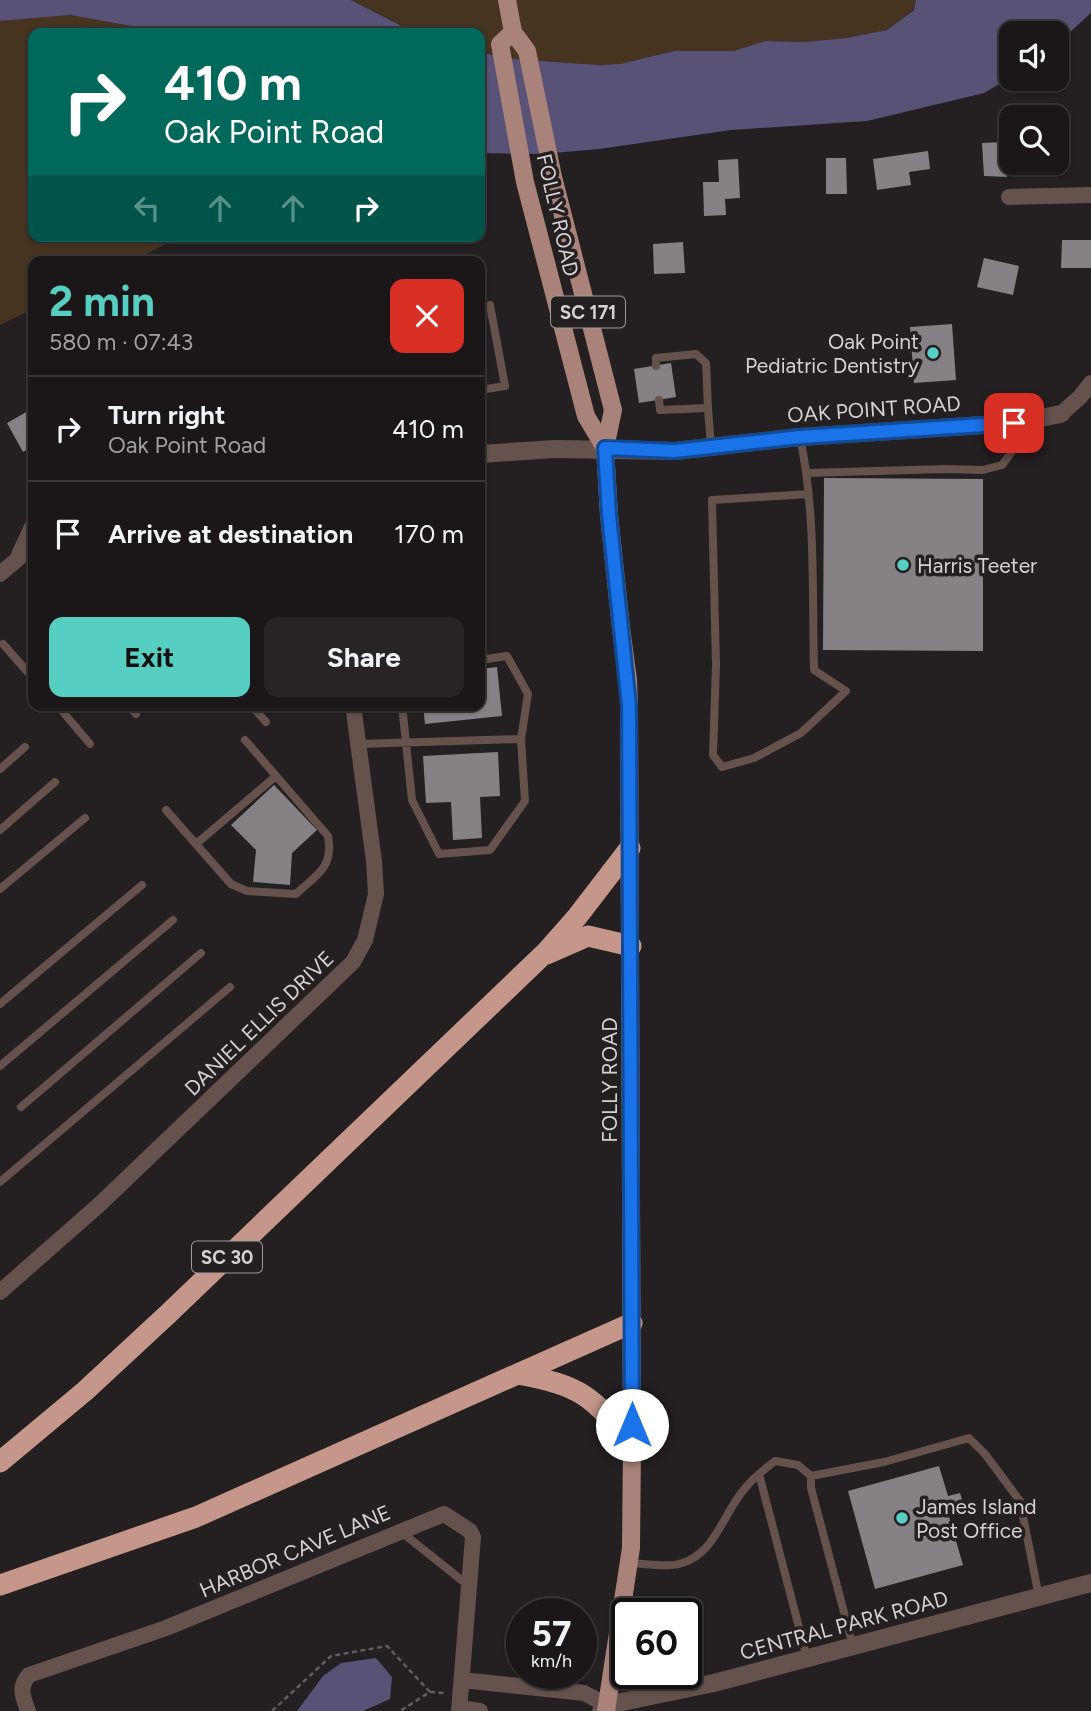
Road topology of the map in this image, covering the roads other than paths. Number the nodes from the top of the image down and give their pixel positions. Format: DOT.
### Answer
graph roads {
  1 [pos="507,0"];
  2 [pos="513,32"];
  3 [pos="1091,195"];
  4 [pos="1009,197"];
  5 [pos="489,305"];
  6 [pos="656,366"];
  7 [pos="1091,383"];
  8 [pos="485,389"];
  9 [pos="659,400"];
  10 [pos="708,408"];
  11 [pos="1061,414"];
  12 [pos="1014,423"];
  13 [pos="800,437"];
  14 [pos="710,447"];
  15 [pos="605,448"];
  16 [pos="485,454"];
  17 [pos="807,473"];
  18 [pos="809,494"];
  19 [pos="28,536"];
  20 [pos="28,550"];
  21 [pos="18,558"];
  22 [pos="0,575"];
  23 [pos="3,644"];
  24 [pos="485,659"];
  25 [pos="28,672"];
  26 [pos="62,711"];
  27 [pos="133,711"];
  28 [pos="256,711"];
  29 [pos="354,711"];
  30 [pos="403,711"];
  31 [pos="136,714"];
  32 [pos="266,722"];
  33 [pos="521,739"];
  34 [pos="245,740"];
  35 [pos="407,742"];
  36 [pos="90,744"];
  37 [pos="358,744"];
  38 [pos="25,747"];
  39 [pos="0,769"];
  40 [pos="276,776"];
  41 [pos="55,782"];
  42 [pos="166,810"];
  43 [pos="85,818"];
  44 [pos="0,830"];
  45 [pos="196,844"];
  46 [pos="630,849"];
  47 [pos="142,884"];
  48 [pos="0,889"];
  49 [pos="173,920"];
  50 [pos="631,946"];
  51 [pos="201,953"];
  52 [pos="540,957"];
  53 [pos="230,987"];
  54 [pos="0,1004"];
  55 [pos="0,1066"];
  56 [pos="21,1107"];
  57 [pos="0,1182"];
  58 [pos="0,1292"];
  59 [pos="632,1323"];
  60 [pos="518,1374"];
  61 [pos="632,1446"];
  62 [pos="0,1462"];
  63 [pos="759,1474"];
  64 [pos="811,1476"];
  65 [pos="400,1531"];
  66 [pos="629,1563"];
  67 [pos="1091,1583"];
  68 [pos="0,1585"];
  69 [pos="469,1586"];
  70 [pos="1039,1597"];
  71 [pos="853,1646"];
  72 [pos="807,1658"];
  73 [pos="462,1680"];
  74 [pos="604,1709"];
  75 [pos="459,1710"];
  76 [pos="28,1711"];
  77 [pos="480,1711"];
  1 -- 2 [label="main road, FOLLY ROAD / SC 171"];
  2 -- 15 [label="main road, FOLLY ROAD / SC 171"];
  2 -- 15 [label="main road, FOLLY ROAD / SC 171"];
  3 -- 4 [label="street"];
  5 -- 8 [label="lane"];
  6 -- 10 [label="lane"];
  7 -- 11 [label="street, OAK POINT ROAD"];
  9 -- 10 [label="lane"];
  10 -- 14 [label="lane"];
  11 -- 12 [label="street, OAK POINT ROAD"];
  12 -- 13 [label="street, OAK POINT ROAD"];
  12 -- 17 [label="lane"];
  13 -- 14 [label="street, OAK POINT ROAD"];
  13 -- 17 [label="lane"];
  14 -- 15 [label="street, OAK POINT ROAD"];
  15 -- 16 [label="street, OAK POINT ROAD"];
  15 -- 46 [label="main road, FOLLY ROAD / SC 171"];
  17 -- 18 [label="lane"];
  18 -- 18 [label="lane"];
  19 -- 21 [label="street"];
  20 -- 21 [label="street"];
  21 -- 22 [label="street"];
  23 -- 25 [label="lane"];
  24 -- 33 [label="lane"];
  26 -- 36 [label="lane"];
  27 -- 31 [label="lane"];
  28 -- 32 [label="lane"];
  29 -- 37 [label="street, DANIEL ELLIS DRIVE"];
  30 -- 35 [label="lane"];
  33 -- 35 [label="lane"];
  33 -- 35 [label="lane"];
  34 -- 40 [label="lane"];
  35 -- 37 [label="lane"];
  37 -- 58 [label="street, DANIEL ELLIS DRIVE"];
  38 -- 39 [label="lane"];
  40 -- 45 [label="lane"];
  40 -- 45 [label="lane"];
  41 -- 44 [label="lane"];
  42 -- 45 [label="lane"];
  43 -- 48 [label="lane"];
  46 -- 50 [label="main road, FOLLY ROAD / SC 171"];
  46 -- 52 [label="highway, SC 30"];
  47 -- 54 [label="lane"];
  49 -- 55 [label="lane"];
  50 -- 52 [label="highway"];
  50 -- 59 [label="main road, FOLLY ROAD / SC 171"];
  51 -- 56 [label="lane"];
  52 -- 62 [label="highway, SC 30"];
  53 -- 57 [label="lane"];
  59 -- 60 [label="highway"];
  59 -- 61 [label="main road, FOLLY ROAD"];
  60 -- 61 [label="highway"];
  60 -- 68 [label="highway"];
  61 -- 66 [label="main road, FOLLY ROAD"];
  63 -- 64 [label="lane"];
  63 -- 66 [label="lane"];
  63 -- 72 [label="lane"];
  64 -- 70 [label="lane"];
  64 -- 71 [label="lane"];
  65 -- 69 [label="lane"];
  65 -- 69 [label="street, HARBOR CAVE LANE"];
  65 -- 76 [label="street, HARBOR CAVE LANE"];
  66 -- 74 [label="main road, FOLLY ROAD"];
  67 -- 70 [label="street, CENTRAL PARK ROAD"];
  69 -- 73 [label="street, HARBOR CAVE LANE"];
  70 -- 71 [label="street, CENTRAL PARK ROAD"];
  71 -- 72 [label="street, CENTRAL PARK ROAD"];
  72 -- 74 [label="street, CENTRAL PARK ROAD"];
  73 -- 74 [label="street"];
  73 -- 75 [label="street, HARBOR CAVE LANE"];
  75 -- 77 [label="street, HARBOR CAVE LANE"];
}
